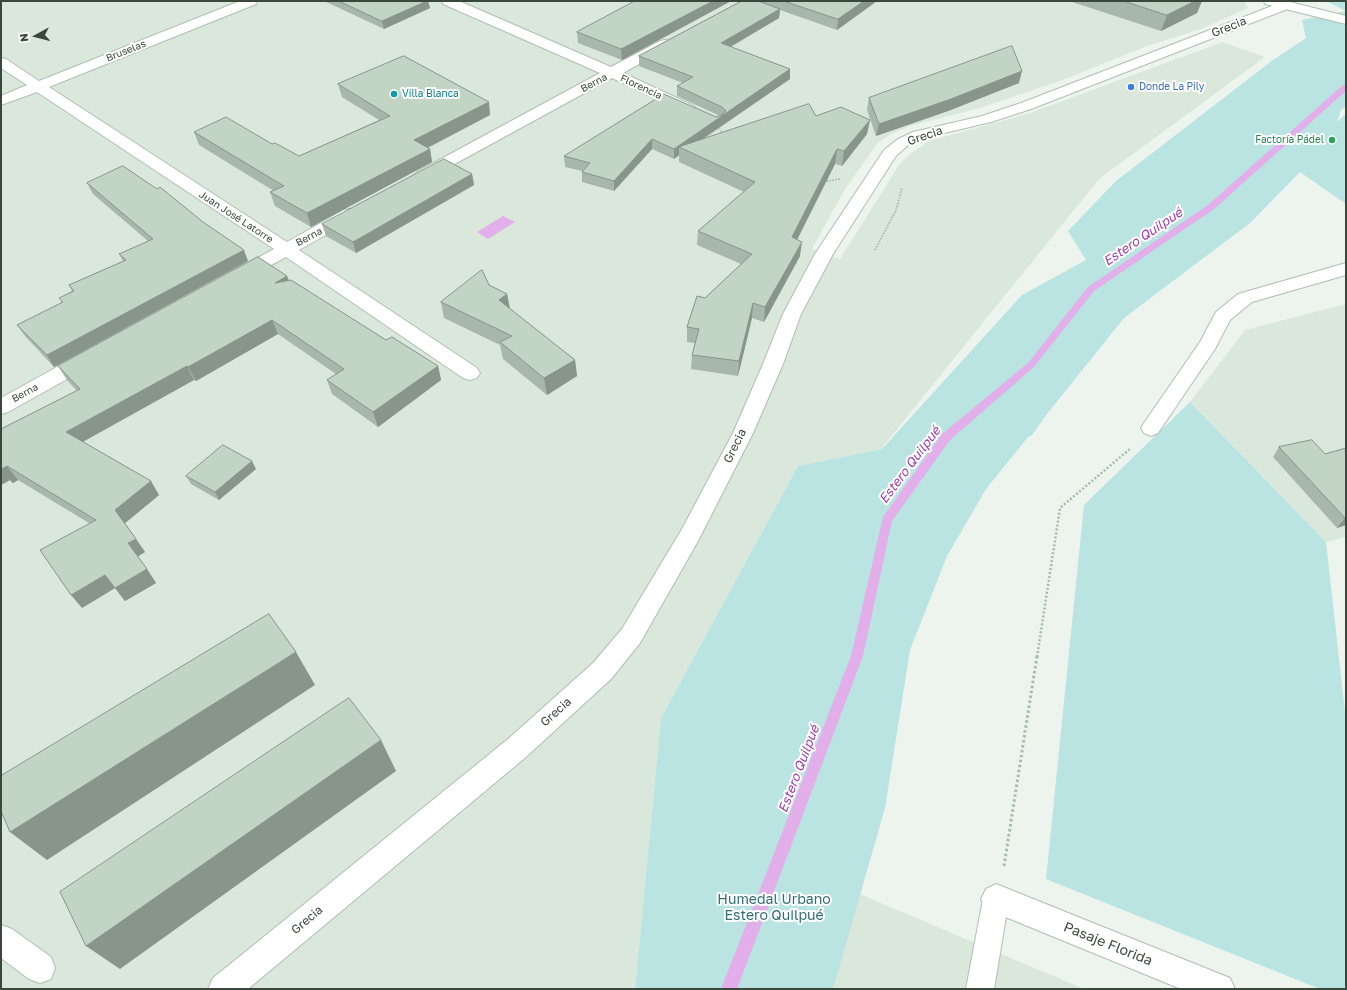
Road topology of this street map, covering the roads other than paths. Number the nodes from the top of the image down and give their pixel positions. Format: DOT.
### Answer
graph roads {
  1 [pos="251,1"];
  2 [pos="448,1"];
  3 [pos="1270,1"];
  4 [pos="1285,5"];
  5 [pos="1346,20"];
  6 [pos="675,39"];
  7 [pos="1,62"];
  8 [pos="612,73"];
  9 [pos="38,86"];
  10 [pos="1,100"];
  11 [pos="716,121"];
  12 [pos="412,182"];
  13 [pos="363,208"];
  14 [pos="286,249"];
  15 [pos="1346,269"];
  16 [pos="223,284"];
  17 [pos="105,349"];
  18 [pos="470,373"];
  19 [pos="1,407"];
  20 [pos="1151,428"];
  21 [pos="996,899"];
  22 [pos="1,940"];
  23 [pos="40,968"];
  24 [pos="224,989"];
  25 [pos="980,989"];
  26 [pos="1219,989"];
  1 -- 9 [label="street, Bruselas"];
  2 -- 8 [label="street, Florencia"];
  3 -- 4 [label="street"];
  4 -- 5 [label="street"];
  4 -- 24 [label="street, Grecia"];
  6 -- 8 [label="street, Berna"];
  7 -- 9 [label="street, Juan José Latorre"];
  8 -- 11 [label="street, Florencia"];
  8 -- 12 [label="street, Berna"];
  9 -- 10 [label="street, Bruselas"];
  9 -- 14 [label="street, Juan José Latorre"];
  13 -- 14 [label="street, Berna"];
  14 -- 16 [label="street, Berna"];
  14 -- 18 [label="street, Juan José Latorre"];
  15 -- 20 [label="street"];
  17 -- 19 [label="street, Berna"];
  21 -- 25 [label="lane"];
  21 -- 26 [label="street, Pasaje Florida"];
  22 -- 23 [label="street"];
}
